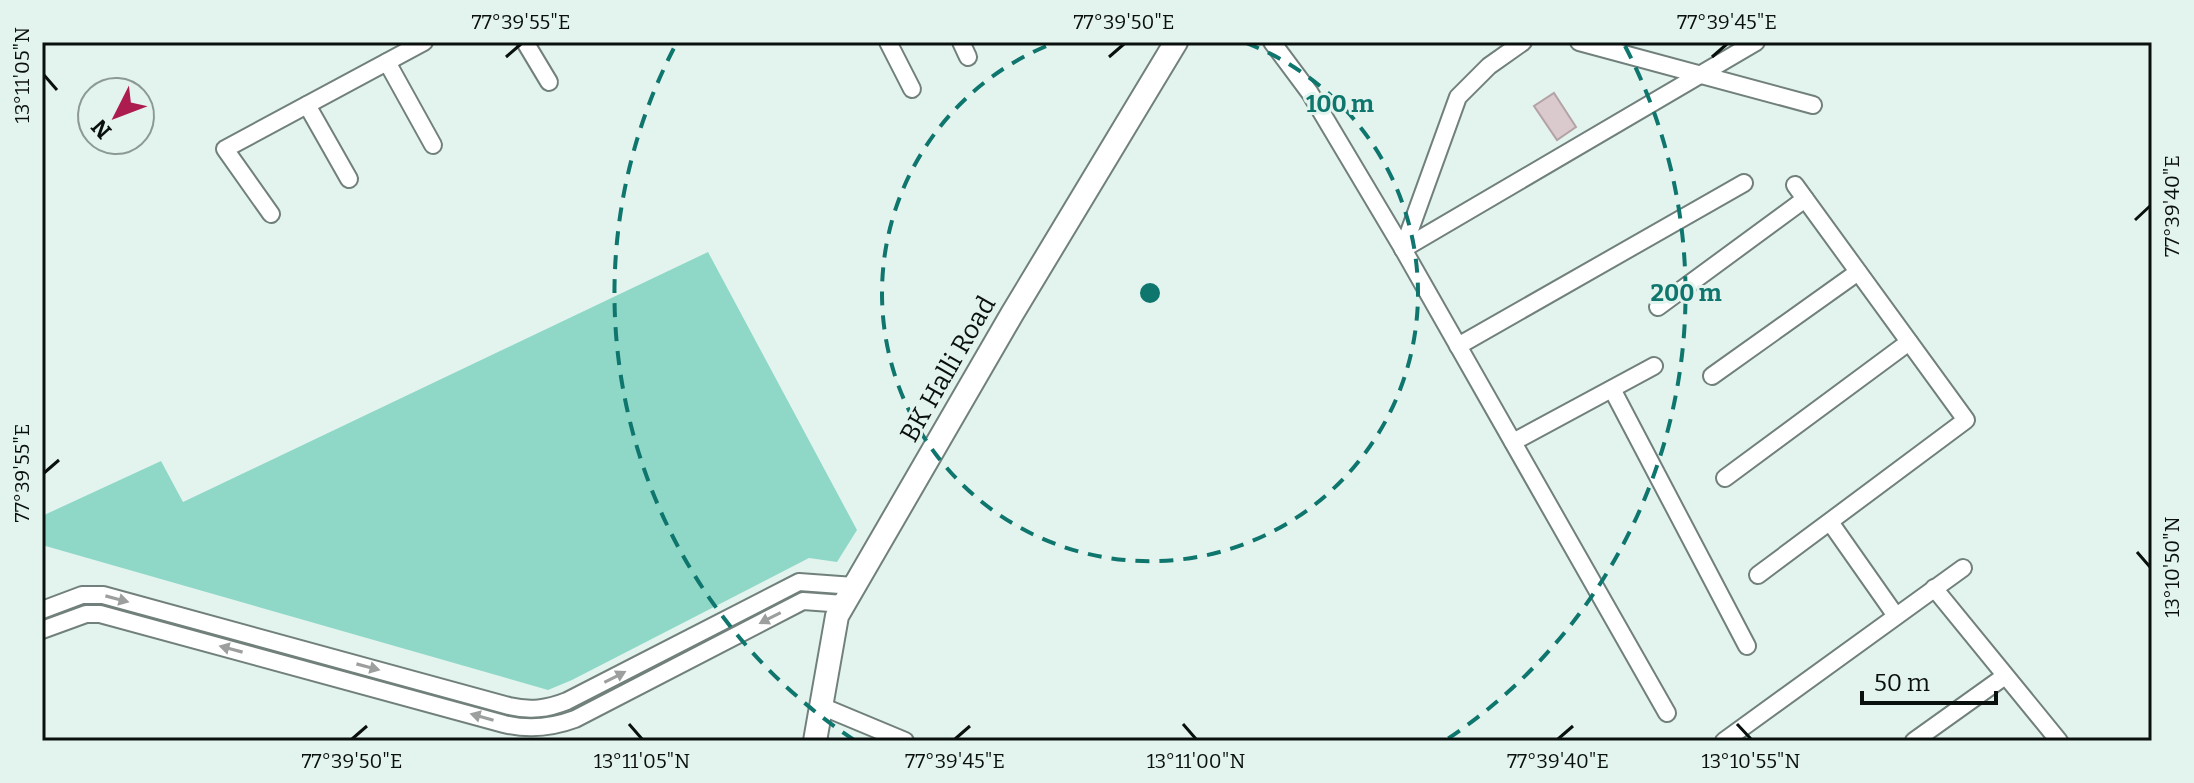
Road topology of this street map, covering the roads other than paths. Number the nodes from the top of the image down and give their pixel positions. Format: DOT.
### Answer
graph roads {
  1 [pos="424,42"];
  2 [pos="525,42"];
  3 [pos="888,42"];
  4 [pos="1176,42"];
  5 [pos="1272,42"];
  6 [pos="1523,42"];
  7 [pos="1579,42"];
  8 [pos="1756,42"];
  9 [pos="387,62"];
  10 [pos="1700,75"];
  11 [pos="549,82"];
  12 [pos="912,89"];
  13 [pos="307,105"];
  14 [pos="1813,105"];
  15 [pos="433,145"];
  16 [pos="349,179"];
  17 [pos="1744,183"];
  18 [pos="271,214"];
  19 [pos="1403,249"];
  20 [pos="1858,272"];
  21 [pos="1658,307"];
  22 [pos="1909,342"];
  23 [pos="1458,346"];
  24 [pos="1654,366"];
  25 [pos="1712,376"];
  26 [pos="1612,389"];
  27 [pos="1513,442"];
  28 [pos="1725,478"];
  29 [pos="1830,522"];
  30 [pos="1963,568"];
  31 [pos="1758,575"];
  32 [pos="1934,588"];
  33 [pos="849,595"];
  34 [pos="42,610"];
  35 [pos="1896,616"];
  36 [pos="42,630"];
  37 [pos="1747,646"];
  38 [pos="2005,676"];
  39 [pos="821,706"];
  40 [pos="1667,713"];
  41 [pos="815,741"];
  42 [pos="905,741"];
  43 [pos="1724,741"];
  44 [pos="1914,741"];
  45 [pos="2059,741"];
  1 -- 9 [label="street"];
  2 -- 11 [label="street"];
  3 -- 12 [label="street"];
  4 -- 33 [label="main road, BK Halli Road"];
  5 -- 19 [label="street"];
  6 -- 19 [label="street"];
  7 -- 10 [label="street"];
  8 -- 10 [label="street"];
  9 -- 13 [label="street"];
  9 -- 15 [label="street"];
  10 -- 14 [label="street"];
  10 -- 19 [label="street"];
  13 -- 16 [label="street"];
  13 -- 18 [label="street"];
  17 -- 23 [label="street"];
  19 -- 23 [label="street"];
  20 -- 21 [label="street"];
  20 -- 22 [label="street"];
  20 -- 25 [label="street"];
  22 -- 28 [label="street"];
  22 -- 29 [label="street"];
  23 -- 27 [label="street"];
  24 -- 26 [label="street"];
  26 -- 27 [label="street"];
  26 -- 37 [label="street"];
  27 -- 40 [label="street"];
  29 -- 31 [label="street"];
  29 -- 35 [label="street"];
  30 -- 32 [label="street"];
  32 -- 35 [label="street"];
  32 -- 38 [label="street"];
  34 -- 33 [label="street, one-way"];
  33 -- 36 [label="street, one-way"];
  33 -- 39 [label="main road, BK Halli Road"];
  35 -- 43 [label="street"];
  38 -- 44 [label="street"];
  38 -- 45 [label="street"];
  39 -- 41 [label="main road, BK Halli Road"];
  39 -- 42 [label="street"];
}
